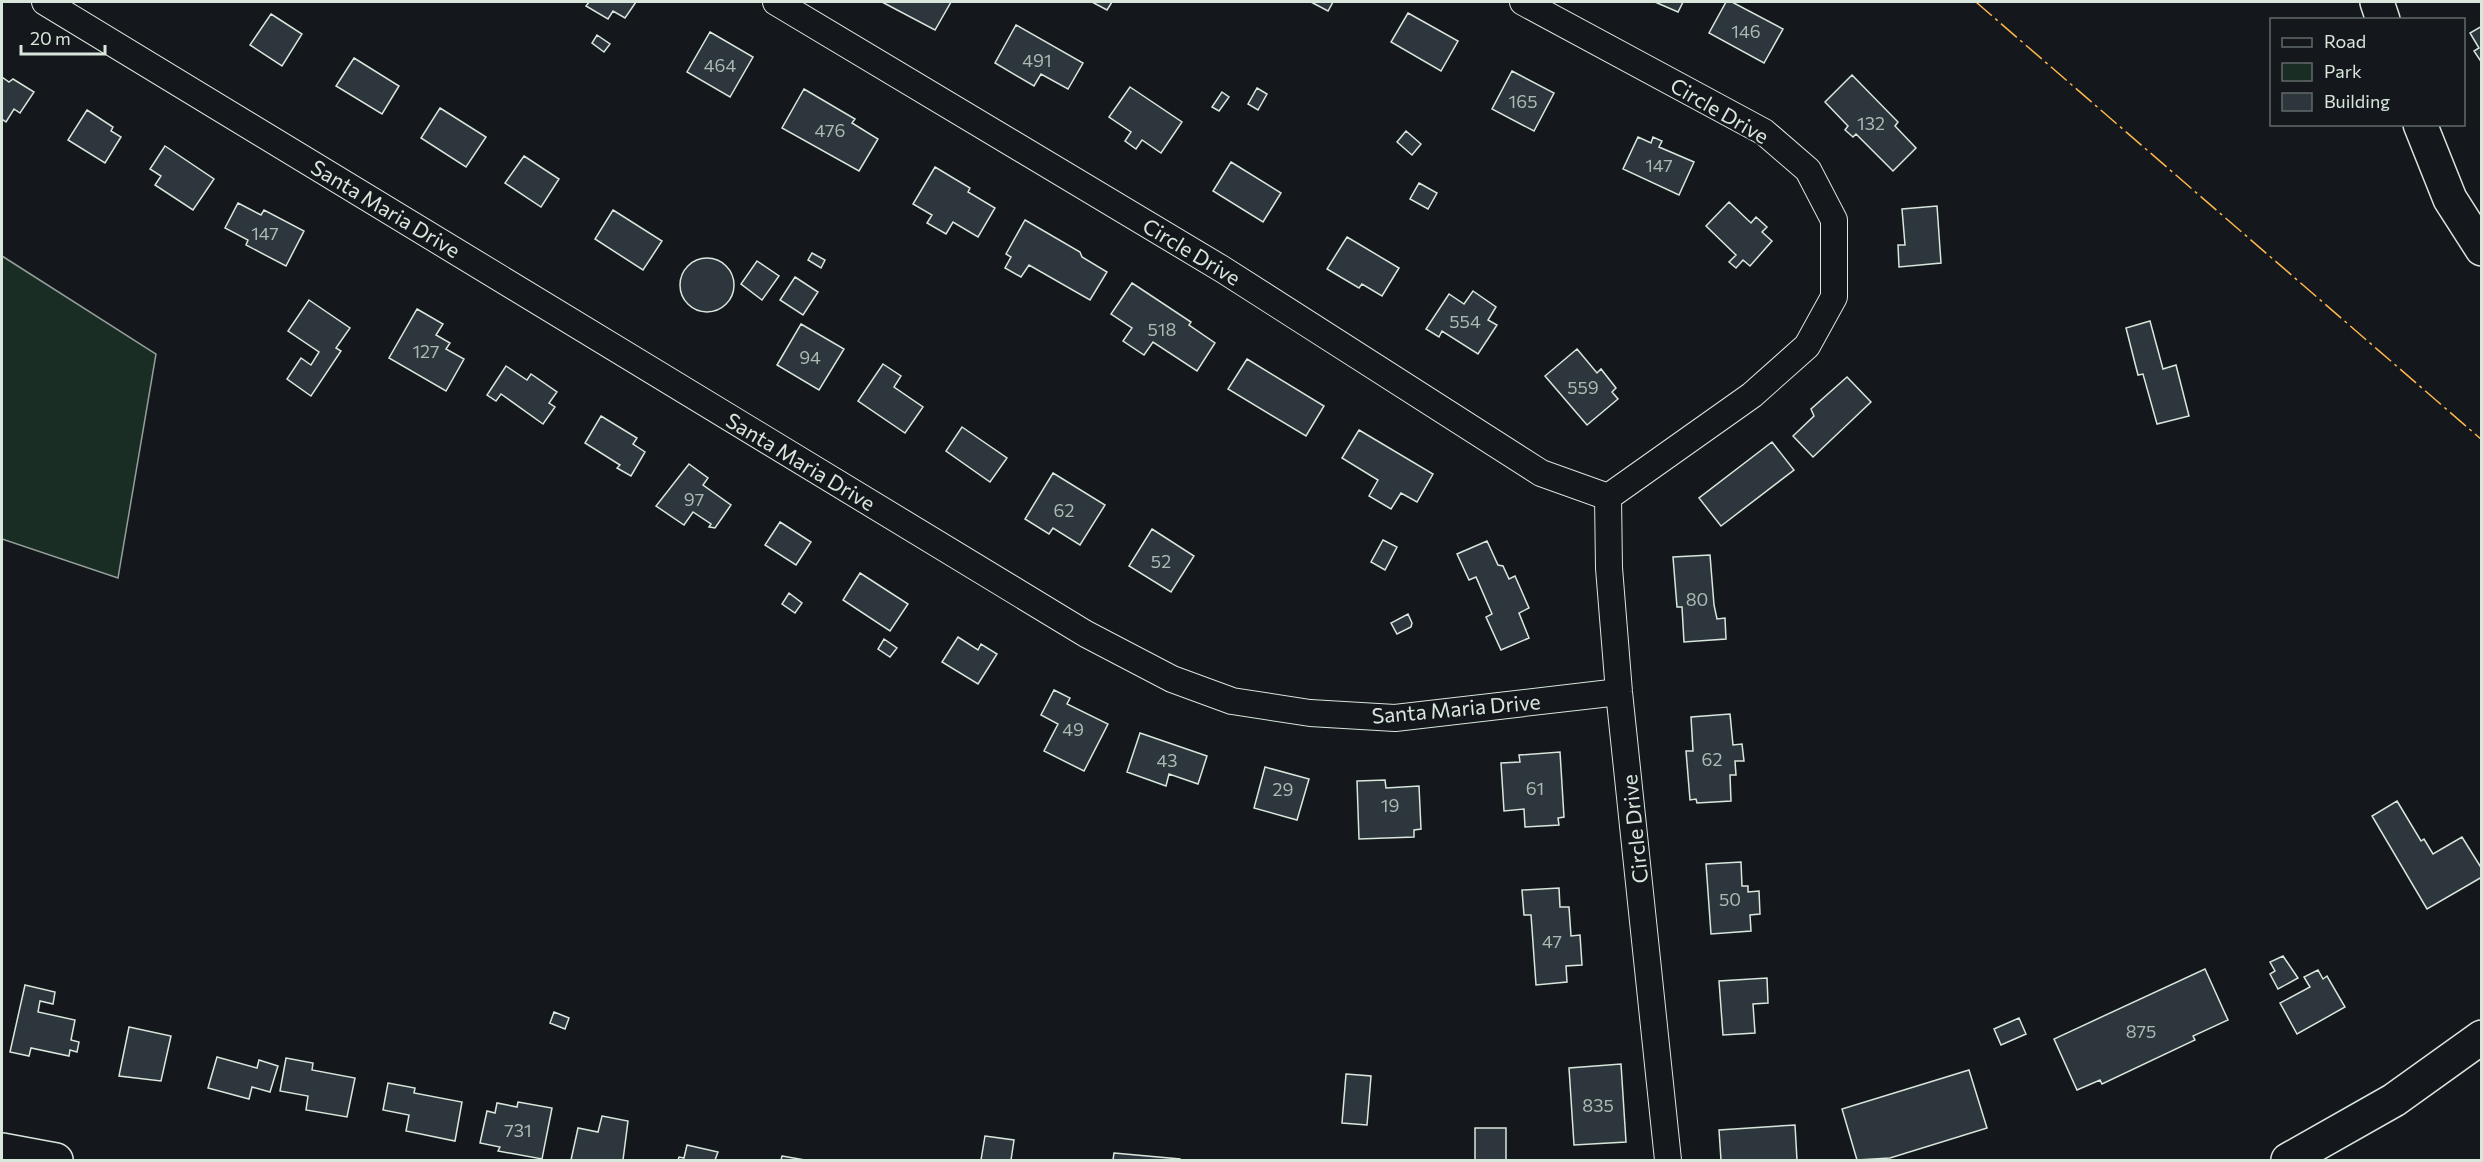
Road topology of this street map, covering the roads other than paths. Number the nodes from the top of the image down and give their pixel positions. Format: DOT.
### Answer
graph roads {
  1 [pos="45,2"];
  2 [pos="776,2"];
  3 [pos="1524,2"];
  4 [pos="2377,2"];
  5 [pos="2382,18"];
  6 [pos="2421,126"];
  7 [pos="2481,249"];
  8 [pos="1608,497"];
  9 [pos="1619,692"];
  10 [pos="2481,1037"];
  11 [pos="2,1150"];
  12 [pos="56,1161"];
  13 [pos="1668,1161"];
  14 [pos="2288,1161"];
  1 -- 9 [label="street, Santa Maria Drive"];
  2 -- 8 [label="street, Circle Drive"];
  3 -- 8 [label="street, Circle Drive"];
  4 -- 5 [label="main road"];
  6 -- 7 [label="main road"];
  8 -- 9 [label="street, Circle Drive"];
  9 -- 13 [label="street, Circle Drive"];
  10 -- 14 [label="main road"];
  11 -- 12 [label="main road"];
}
